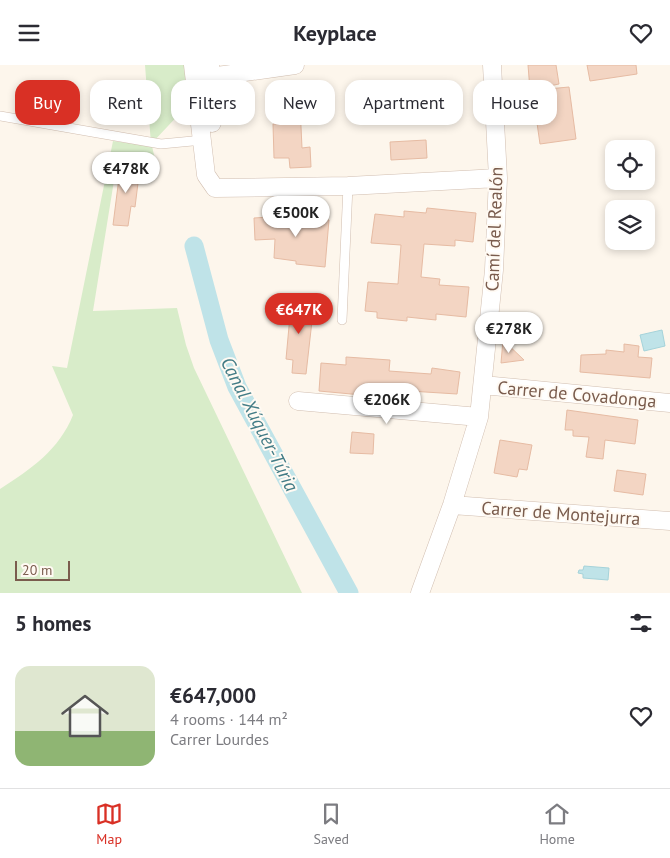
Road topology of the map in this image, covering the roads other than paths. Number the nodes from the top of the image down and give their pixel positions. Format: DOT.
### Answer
graph roads {
  1 [pos="194,65"];
  2 [pos="295,65"];
  3 [pos="492,65"];
  4 [pos="210,71"];
  5 [pos="0,116"];
  6 [pos="203,140"];
  7 [pos="498,178"];
  8 [pos="348,186"];
  9 [pos="215,189"];
  10 [pos="342,320"];
  11 [pos="483,385"];
  12 [pos="298,401"];
  13 [pos="670,403"];
  14 [pos="479,417"];
  15 [pos="452,505"];
  16 [pos="670,521"];
  17 [pos="420,593"];
  1 -- 6 [label="street"];
  2 -- 4 [label="street"];
  3 -- 7 [label="street, Camí del Realón"];
  4 -- 9 [label="street"];
  5 -- 6 [label="lane"];
  6 -- 9 [label="street"];
  7 -- 8 [label="street"];
  7 -- 11 [label="street, Camí del Realón"];
  8 -- 9 [label="street"];
  8 -- 10 [label="lane"];
  11 -- 13 [label="street, Carrer de Covadonga"];
  11 -- 14 [label="street, Camí del Realón"];
  12 -- 14 [label="street"];
  14 -- 15 [label="street, Camí del Realón"];
  15 -- 16 [label="street, Carrer de Montejurra"];
  15 -- 17 [label="street, Camí del Realón"];
}
